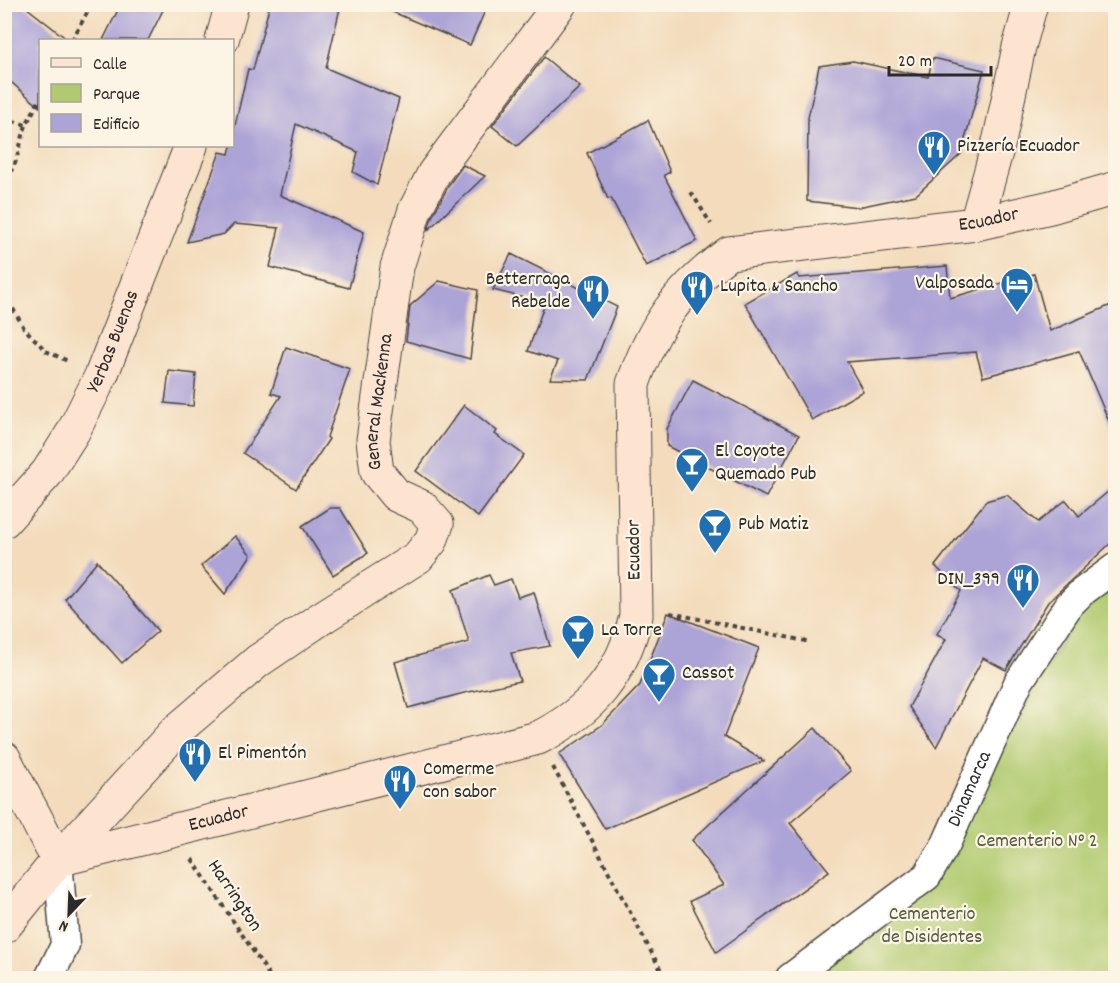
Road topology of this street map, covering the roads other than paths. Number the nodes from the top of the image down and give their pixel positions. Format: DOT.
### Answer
graph roads {
  1 [pos="232,4"];
  2 [pos="560,4"];
  3 [pos="1031,4"];
  4 [pos="222,39"];
  5 [pos="191,147"];
  6 [pos="1116,188"];
  7 [pos="976,224"];
  8 [pos="4,521"];
  9 [pos="1116,567"];
  10 [pos="4,758"];
  11 [pos="58,860"];
  12 [pos="4,927"];
  13 [pos="49,978"];
  14 [pos="790,978"];
  1 -- 4 [label="main road"];
  2 -- 11 [label="main road, General Mackenna"];
  3 -- 7 [label="main road"];
  5 -- 8 [label="main road, Yerbas Buenas"];
  6 -- 7 [label="main road, Ecuador"];
  7 -- 11 [label="main road, Ecuador"];
  9 -- 14 [label="street, Dinamarca"];
  10 -- 11 [label="main road"];
  11 -- 12 [label="main road"];
  11 -- 13 [label="street"];
}
